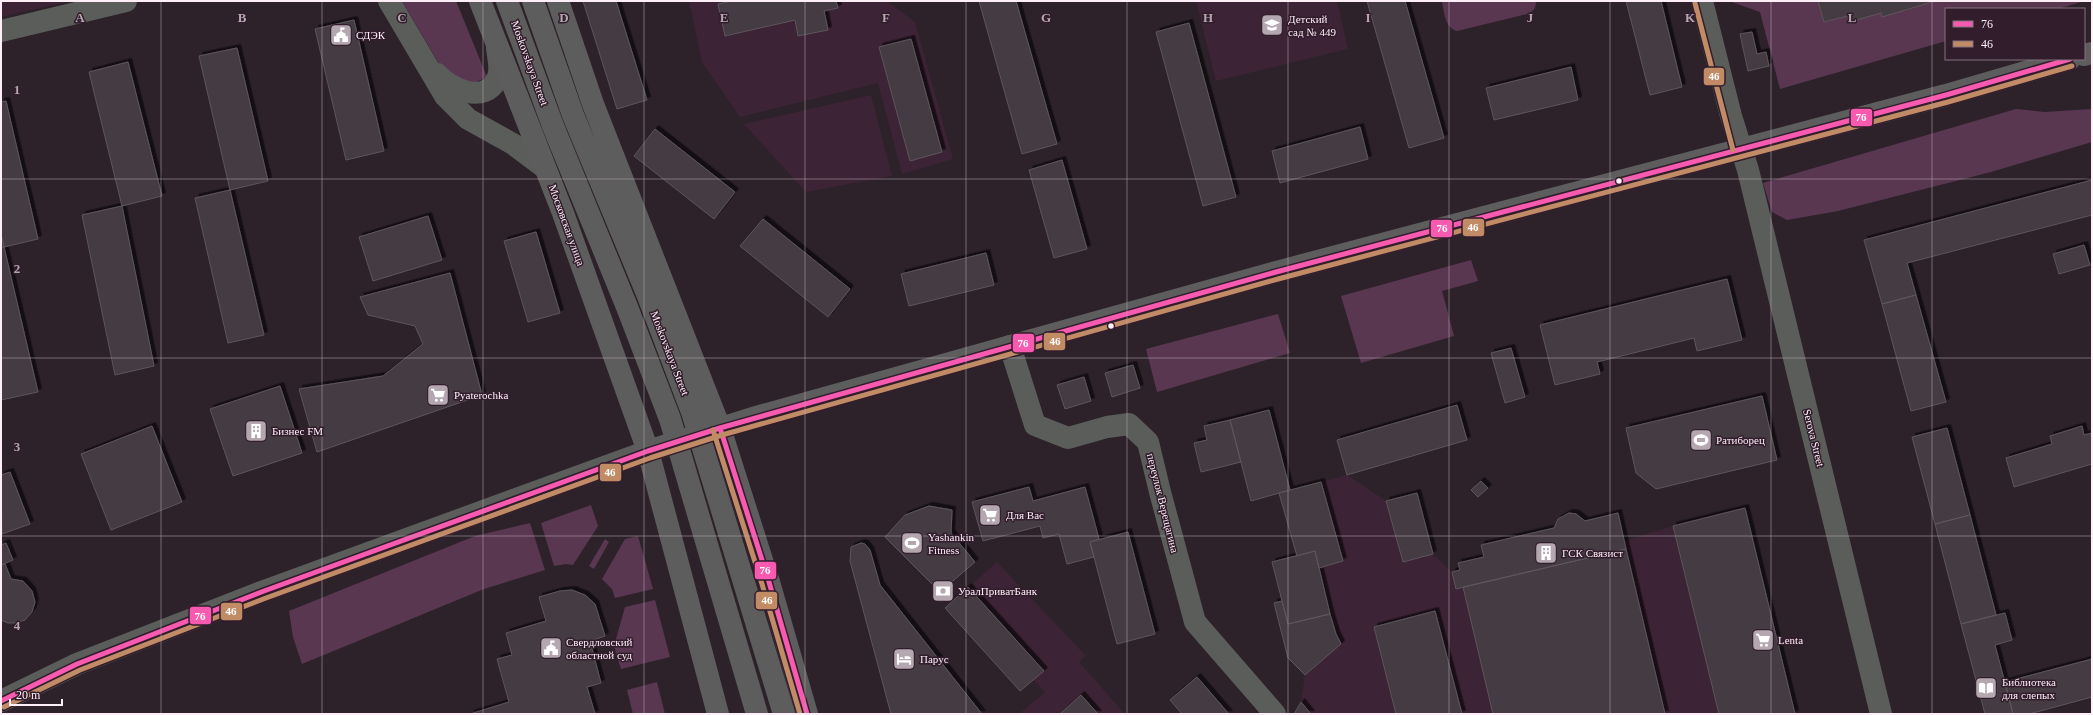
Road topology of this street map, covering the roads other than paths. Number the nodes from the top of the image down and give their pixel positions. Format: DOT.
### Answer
graph roads {
  1 [pos="126,1"];
  2 [pos="389,1"];
  3 [pos="480,1"];
  4 [pos="507,1"];
  5 [pos="533,1"];
  6 [pos="558,1"];
  7 [pos="1702,1"];
  8 [pos="1,31"];
  9 [pos="496,41"];
  10 [pos="424,58"];
  11 [pos="2067,60"];
  12 [pos="1740,148"];
  13 [pos="545,168"];
  14 [pos="1010,346"];
  15 [pos="720,428"];
  16 [pos="648,451"];
  17 [pos="1,701"];
  18 [pos="718,714"];
  19 [pos="757,714"];
  20 [pos="784,714"];
  21 [pos="807,714"];
  22 [pos="1275,714"];
  23 [pos="1881,714"];
  1 -- 8 [label="street"];
  2 -- 10 [label="street"];
  3 -- 9 [label="main road, Московская улица"];
  4 -- 19 [label="main road, Moskovskaya Street"];
  5 -- 20 [label="main road, Moskovskaya Street"];
  6 -- 15 [label="main road"];
  7 -- 12 [label="street, Serova Street"];
  9 -- 10 [label="street"];
  9 -- 13 [label="main road, Московская улица"];
  10 -- 13 [label="street"];
  11 -- 12 [label="main road"];
  12 -- 14 [label="main road"];
  12 -- 23 [label="street, Serova Street"];
  13 -- 16 [label="main road, Московская улица"];
  14 -- 15 [label="main road"];
  14 -- 22 [label="street, переулок Верещагина"];
  15 -- 16 [label="main road"];
  15 -- 21 [label="main road"];
  16 -- 17 [label="street"];
  16 -- 18 [label="main road, Московская улица"];
}
